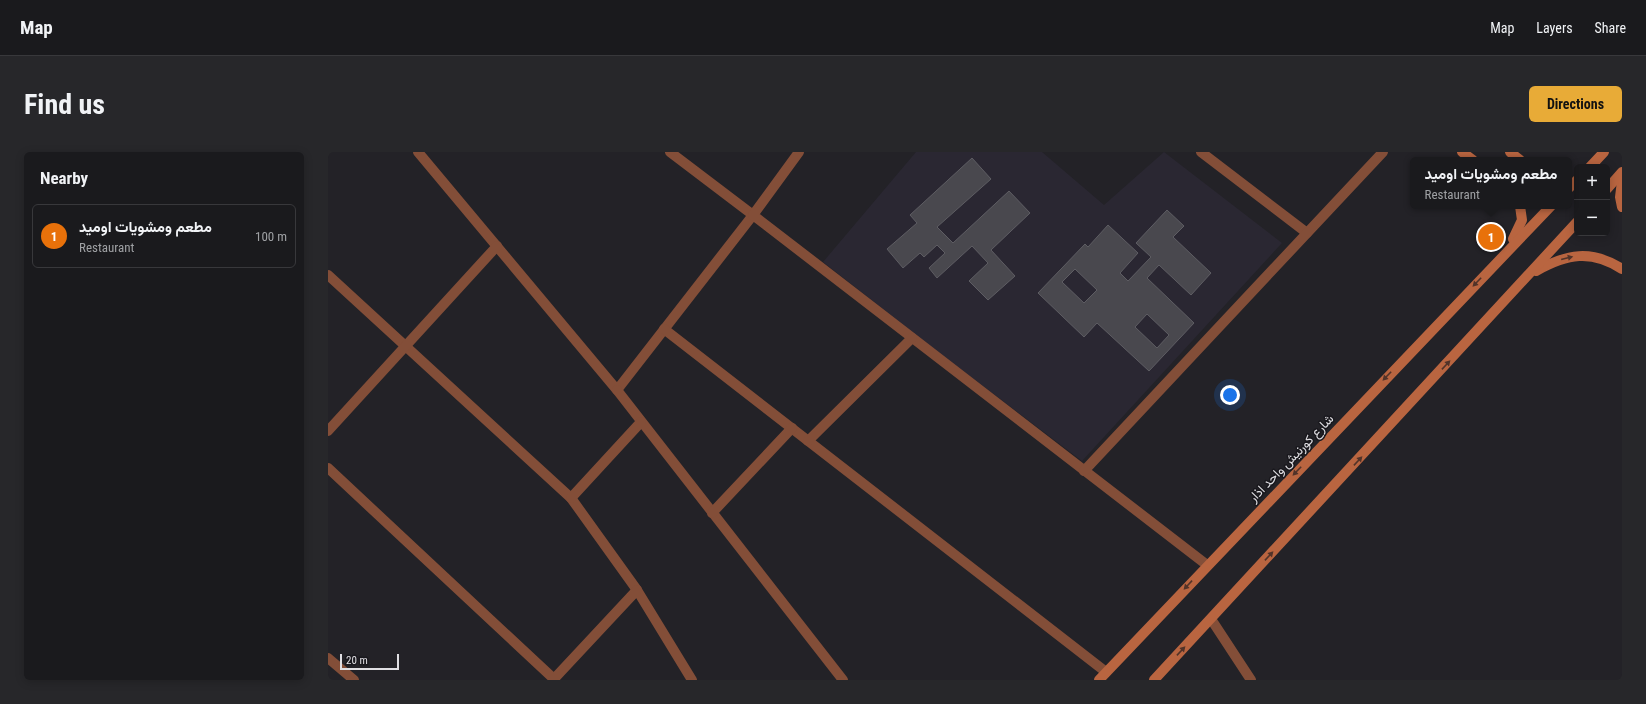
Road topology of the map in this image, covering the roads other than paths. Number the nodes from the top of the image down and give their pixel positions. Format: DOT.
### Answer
graph roads {
  1 [pos="418,152"];
  2 [pos="670,152"];
  3 [pos="799,152"];
  4 [pos="1201,152"];
  5 [pos="1383,152"];
  6 [pos="1604,152"];
  7 [pos="1592,164"];
  8 [pos="1622,172"];
  9 [pos="1622,181"];
  10 [pos="1610,186"];
  11 [pos="1622,207"];
  12 [pos="1521,209"];
  13 [pos="1548,209"];
  14 [pos="753,215"];
  15 [pos="1574,225"];
  16 [pos="1307,233"];
  17 [pos="497,246"];
  18 [pos="1504,254"];
  19 [pos="1622,269"];
  20 [pos="1531,273"];
  21 [pos="328,275"];
  22 [pos="664,329"];
  23 [pos="912,338"];
  24 [pos="405,346"];
  25 [pos="616,390"];
  26 [pos="642,422"];
  27 [pos="792,428"];
  28 [pos="328,432"];
  29 [pos="808,441"];
  30 [pos="328,468"];
  31 [pos="1084,471"];
  32 [pos="571,498"];
  33 [pos="712,512"];
  34 [pos="1207,565"];
  35 [pos="637,590"];
  36 [pos="1211,619"];
  37 [pos="328,658"];
  38 [pos="1106,672"];
  39 [pos="354,680"];
  40 [pos="554,680"];
  41 [pos="692,680"];
  42 [pos="843,680"];
  43 [pos="1099,680"];
  44 [pos="1154,680"];
  45 [pos="1251,680"];
  1 -- 17 [label="street"];
  2 -- 14 [label="street"];
  3 -- 14 [label="street"];
  4 -- 16 [label="street"];
  5 -- 16 [label="street"];
  6 -- 7 [label="main road"];
  8 -- 10 [label="main road"];
  9 -- 11 [label="main road"];
  12 -- 18 [label="main road"];
  13 -- 18 [label="main road"];
  14 -- 22 [label="street"];
  14 -- 23 [label="street"];
  15 -- 20 [label="main road"];
  16 -- 31 [label="street"];
  17 -- 24 [label="street"];
  17 -- 25 [label="street"];
  18 -- 34 [label="main road, شارع كورنيش واحد اذار, one-way"];
  20 -- 19 [label="main road, one-way"];
  36 -- 20 [label="main road, one-way"];
  21 -- 24 [label="street"];
  22 -- 25 [label="street"];
  22 -- 27 [label="street"];
  23 -- 29 [label="street"];
  23 -- 31 [label="street"];
  24 -- 28 [label="street"];
  24 -- 32 [label="street"];
  25 -- 26 [label="street"];
  26 -- 32 [label="street"];
  26 -- 33 [label="street"];
  27 -- 29 [label="street"];
  27 -- 33 [label="street"];
  29 -- 38 [label="street"];
  30 -- 40 [label="street"];
  31 -- 34 [label="street"];
  32 -- 35 [label="street"];
  33 -- 42 [label="street"];
  34 -- 38 [label="main road, شارع كورنيش واحد اذار, one-way"];
  35 -- 40 [label="street"];
  35 -- 41 [label="street"];
  44 -- 36 [label="main road, one-way"];
  36 -- 45 [label="street"];
  37 -- 39 [label="street"];
  38 -- 43 [label="main road, شارع كورنيش واحد اذار"];
}
